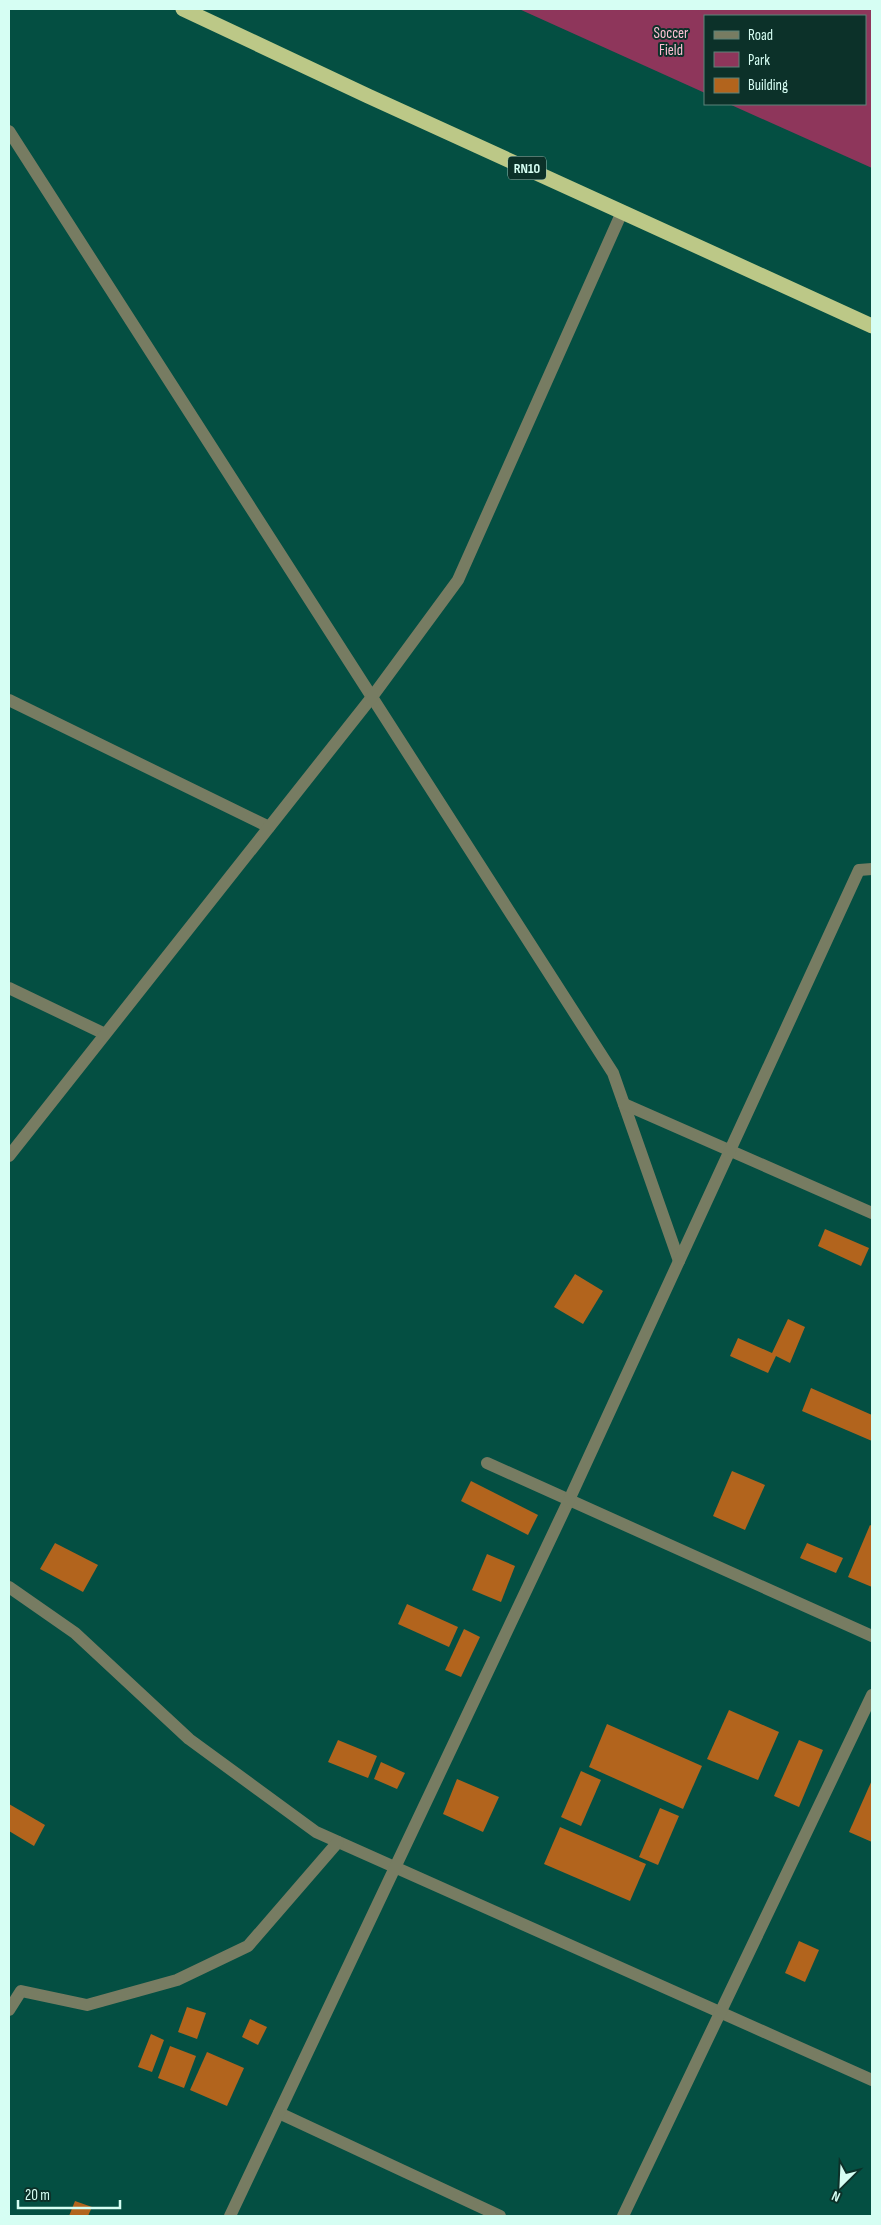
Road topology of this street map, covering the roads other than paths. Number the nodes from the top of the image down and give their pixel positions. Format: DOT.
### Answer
graph roads {
  1 [pos="182,9"];
  2 [pos="9,131"];
  3 [pos="622,212"];
  4 [pos="872,326"];
  5 [pos="372,697"];
  6 [pos="9,700"];
  7 [pos="269,827"];
  8 [pos="872,869"];
  9 [pos="9,988"];
  10 [pos="105,1034"];
  11 [pos="624,1104"];
  12 [pos="730,1151"];
  13 [pos="9,1156"];
  14 [pos="872,1213"];
  15 [pos="679,1261"];
  16 [pos="486,1463"];
  17 [pos="569,1500"];
  18 [pos="9,1588"];
  19 [pos="872,1636"];
  20 [pos="872,1695"];
  21 [pos="338,1842"];
  22 [pos="395,1867"];
  23 [pos="9,2010"];
  24 [pos="721,2012"];
  25 [pos="872,2080"];
  26 [pos="279,2113"];
  27 [pos="230,2216"];
  28 [pos="500,2216"];
  29 [pos="623,2216"];
  1 -- 3 [label="highway, RN10"];
  2 -- 5 [label="street"];
  3 -- 4 [label="highway, RN10"];
  3 -- 5 [label="street"];
  5 -- 7 [label="street"];
  5 -- 11 [label="street"];
  6 -- 7 [label="street"];
  7 -- 10 [label="street"];
  8 -- 12 [label="street"];
  9 -- 10 [label="street"];
  10 -- 13 [label="street"];
  11 -- 12 [label="street"];
  11 -- 15 [label="street"];
  12 -- 14 [label="street"];
  12 -- 15 [label="street"];
  15 -- 17 [label="street"];
  16 -- 17 [label="street"];
  17 -- 19 [label="street"];
  17 -- 22 [label="street"];
  18 -- 21 [label="street"];
  20 -- 24 [label="street"];
  21 -- 22 [label="street"];
  21 -- 23 [label="street"];
  22 -- 24 [label="street"];
  22 -- 26 [label="street"];
  24 -- 25 [label="street"];
  24 -- 29 [label="street"];
  26 -- 27 [label="street"];
  26 -- 28 [label="street"];
}
